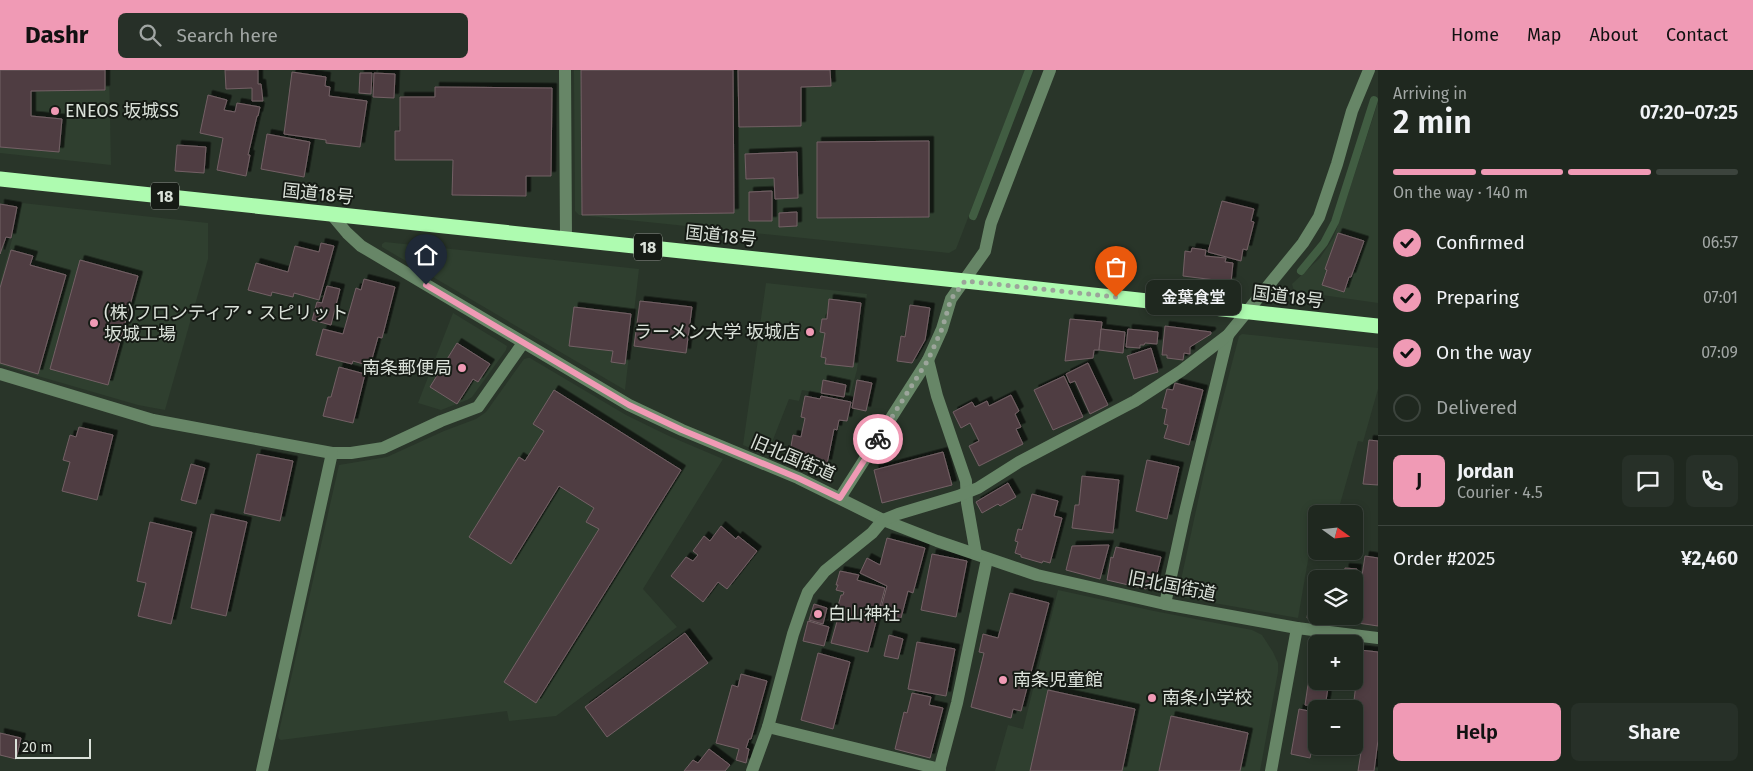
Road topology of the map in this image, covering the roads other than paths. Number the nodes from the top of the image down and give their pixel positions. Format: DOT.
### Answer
graph roads {
  1 [pos="565,70"];
  2 [pos="1050,70"];
  3 [pos="1371,75"];
  4 [pos="0,178"];
  5 [pos="331,214"];
  6 [pos="566,238"];
  7 [pos="965,281"];
  8 [pos="1248,312"];
  9 [pos="1378,326"];
  10 [pos="1228,335"];
  11 [pos="523,343"];
  12 [pos="928,360"];
  13 [pos="0,374"];
  14 [pos="332,453"];
  15 [pos="967,493"];
  16 [pos="840,498"];
  17 [pos="883,520"];
  18 [pos="982,557"];
  19 [pos="1165,604"];
  20 [pos="1297,628"];
  21 [pos="1378,638"];
  22 [pos="768,727"];
  23 [pos="939,770"];
  24 [pos="262,771"];
  25 [pos="752,771"];
  26 [pos="1271,771"];
  1 -- 6 [label="street"];
  2 -- 7 [label="street"];
  3 -- 8 [label="street"];
  4 -- 5 [label="highway, 国道18号 / 18"];
  5 -- 6 [label="highway, 国道18号 / 18"];
  5 -- 11 [label="street, 旧北国街道"];
  6 -- 7 [label="highway, 国道18号 / 18"];
  7 -- 8 [label="highway, 国道18号 / 18"];
  7 -- 12 [label="street"];
  8 -- 9 [label="highway, 国道18号 / 18"];
  8 -- 10 [label="street"];
  10 -- 15 [label="street"];
  10 -- 19 [label="street"];
  11 -- 14 [label="street"];
  11 -- 16 [label="street, 旧北国街道"];
  12 -- 15 [label="street"];
  12 -- 16 [label="street"];
  13 -- 14 [label="street"];
  14 -- 24 [label="street"];
  15 -- 17 [label="street"];
  15 -- 18 [label="street"];
  16 -- 17 [label="street, 旧北国街道"];
  17 -- 18 [label="street, 旧北国街道"];
  17 -- 22 [label="street"];
  18 -- 19 [label="street, 旧北国街道"];
  18 -- 23 [label="street"];
  19 -- 20 [label="street, 旧北国街道"];
  20 -- 21 [label="street, 旧北国街道"];
  20 -- 26 [label="street"];
  22 -- 23 [label="street"];
  22 -- 25 [label="street"];
}
